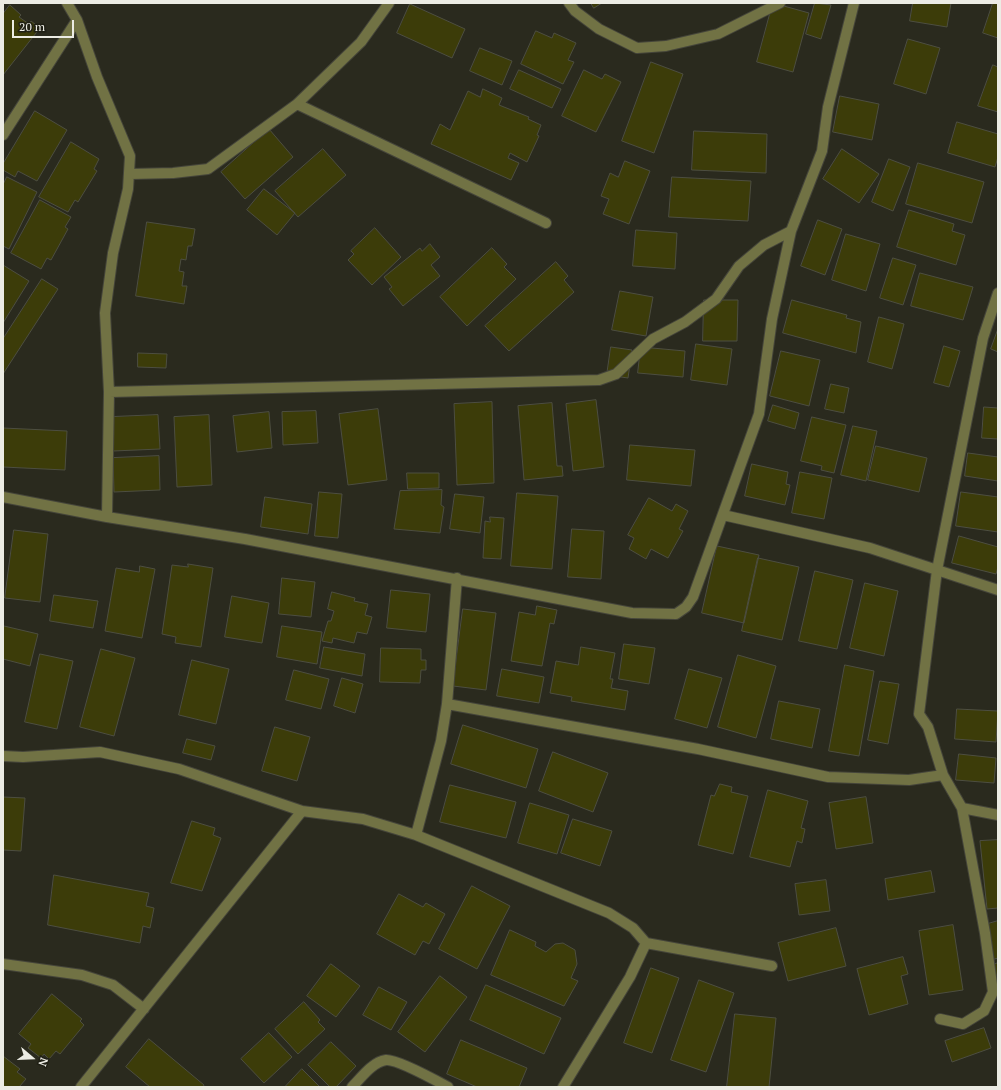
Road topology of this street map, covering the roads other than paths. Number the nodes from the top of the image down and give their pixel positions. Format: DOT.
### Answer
graph roads {
  1 [pos="68,3"];
  2 [pos="389,3"];
  3 [pos="569,3"];
  4 [pos="780,3"];
  5 [pos="854,3"];
  6 [pos="77,20"];
  7 [pos="297,104"];
  8 [pos="3,135"];
  9 [pos="130,174"];
  10 [pos="546,223"];
  11 [pos="791,231"];
  12 [pos="998,293"];
  13 [pos="110,392"];
  14 [pos="3,497"];
  15 [pos="723,515"];
  16 [pos="107,517"];
  17 [pos="937,570"];
  18 [pos="457,578"];
  19 [pos="998,590"];
  20 [pos="447,704"];
  21 [pos="3,756"];
  22 [pos="943,775"];
  23 [pos="962,808"];
  24 [pos="302,811"];
  25 [pos="998,815"];
  26 [pos="416,835"];
  27 [pos="646,943"];
  28 [pos="3,964"];
  29 [pos="772,966"];
  30 [pos="996,992"];
  31 [pos="144,1009"];
  32 [pos="940,1019"];
  33 [pos="81,1087"];
  34 [pos="352,1087"];
  35 [pos="448,1087"];
  36 [pos="563,1087"];
  1 -- 6 [label="street"];
  2 -- 7 [label="street"];
  3 -- 4 [label="street"];
  5 -- 11 [label="street"];
  6 -- 8 [label="street"];
  6 -- 9 [label="street"];
  7 -- 9 [label="street"];
  7 -- 10 [label="street"];
  9 -- 13 [label="street"];
  11 -- 13 [label="street"];
  11 -- 15 [label="street"];
  12 -- 17 [label="street"];
  13 -- 16 [label="street"];
  14 -- 16 [label="street"];
  15 -- 17 [label="street"];
  15 -- 18 [label="street"];
  16 -- 18 [label="street"];
  17 -- 19 [label="street"];
  17 -- 22 [label="street"];
  18 -- 20 [label="street"];
  20 -- 22 [label="street"];
  20 -- 26 [label="street"];
  21 -- 24 [label="street"];
  22 -- 23 [label="street"];
  23 -- 25 [label="street"];
  23 -- 30 [label="street"];
  24 -- 26 [label="street"];
  24 -- 31 [label="street"];
  26 -- 27 [label="street"];
  27 -- 29 [label="street"];
  27 -- 36 [label="street"];
  28 -- 31 [label="street"];
  30 -- 32 [label="street"];
  31 -- 33 [label="street"];
  34 -- 35 [label="street"];
}
